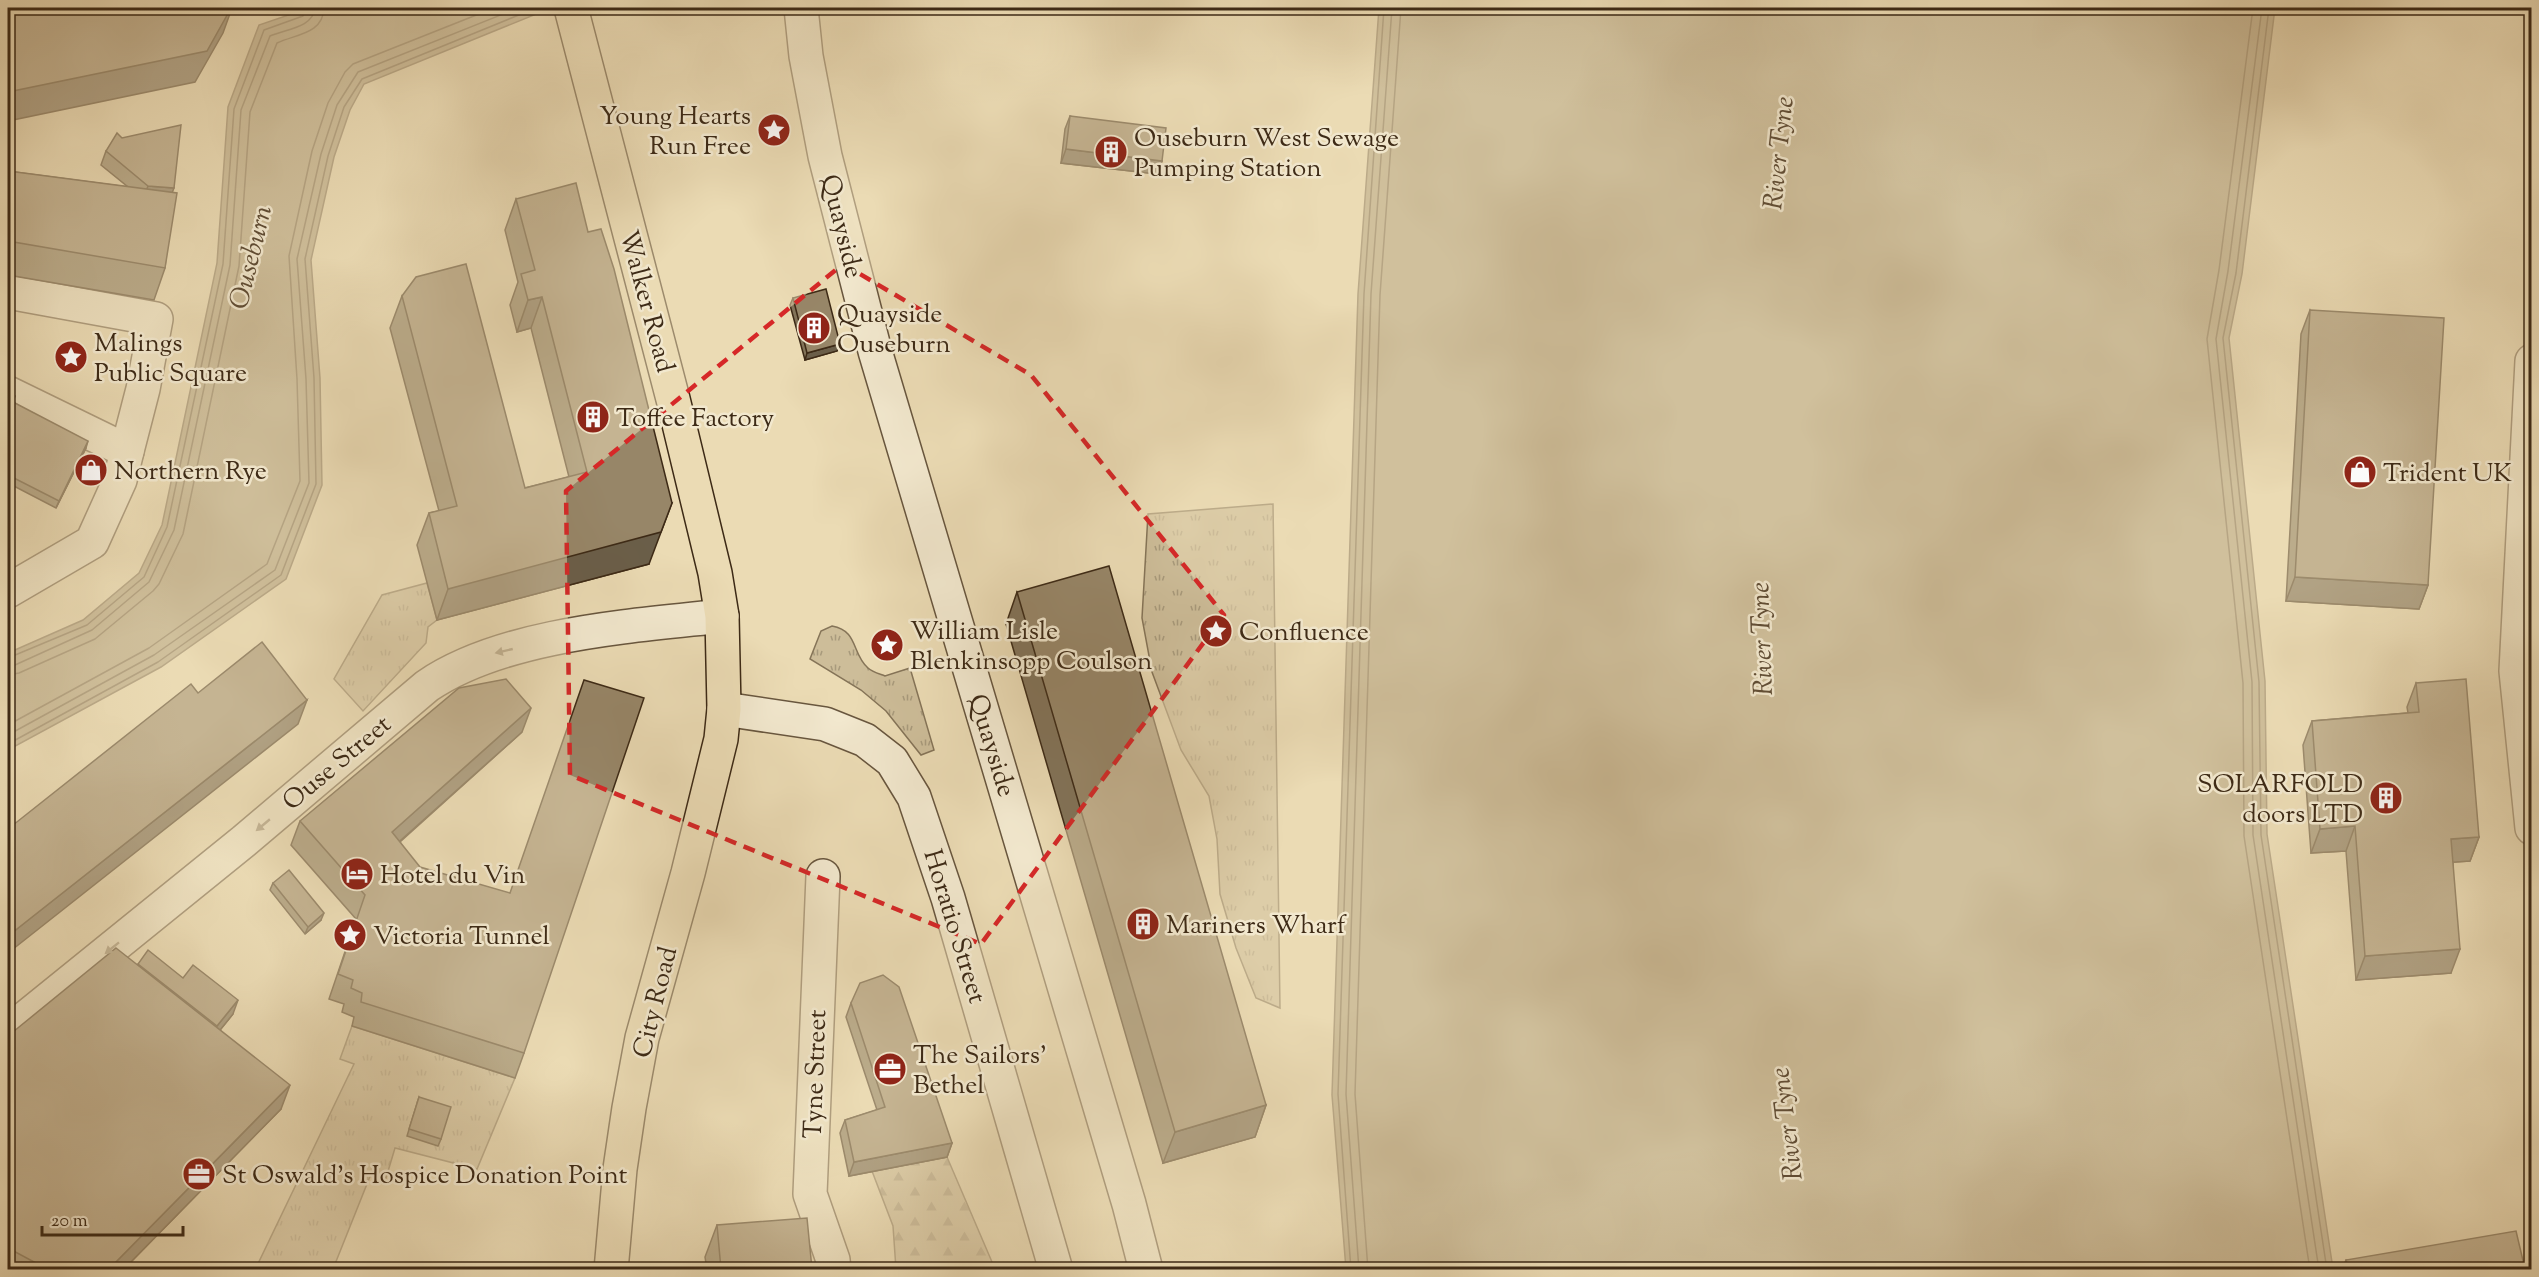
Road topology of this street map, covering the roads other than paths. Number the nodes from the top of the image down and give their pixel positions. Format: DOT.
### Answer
graph roads {
  1 [pos="571,8"];
  2 [pos="801,8"];
  3 [pos="8,292"];
  4 [pos="2532,361"];
  5 [pos="8,393"];
  6 [pos="127,451"];
  7 [pos="8,591"];
  8 [pos="722,615"];
  9 [pos="723,724"];
  10 [pos="2532,828"];
  11 [pos="823,876"];
  12 [pos="8,1032"];
  13 [pos="612,1269"];
  14 [pos="834,1269"];
  15 [pos="1056,1269"];
  16 [pos="1146,1269"];
  1 -- 8 [label="main road, Walker Road"];
  2 -- 16 [label="street, Quayside"];
  3 -- 6 [label="street"];
  4 -- 10 [label="street"];
  5 -- 6 [label="street"];
  6 -- 7 [label="street"];
  8 -- 9 [label="main road, Walker Road"];
  8 -- 12 [label="street, Ouse Street, one-way"];
  9 -- 13 [label="main road, City Road"];
  9 -- 15 [label="street, Horatio Street"];
  11 -- 14 [label="street, Tyne Street"];
}
